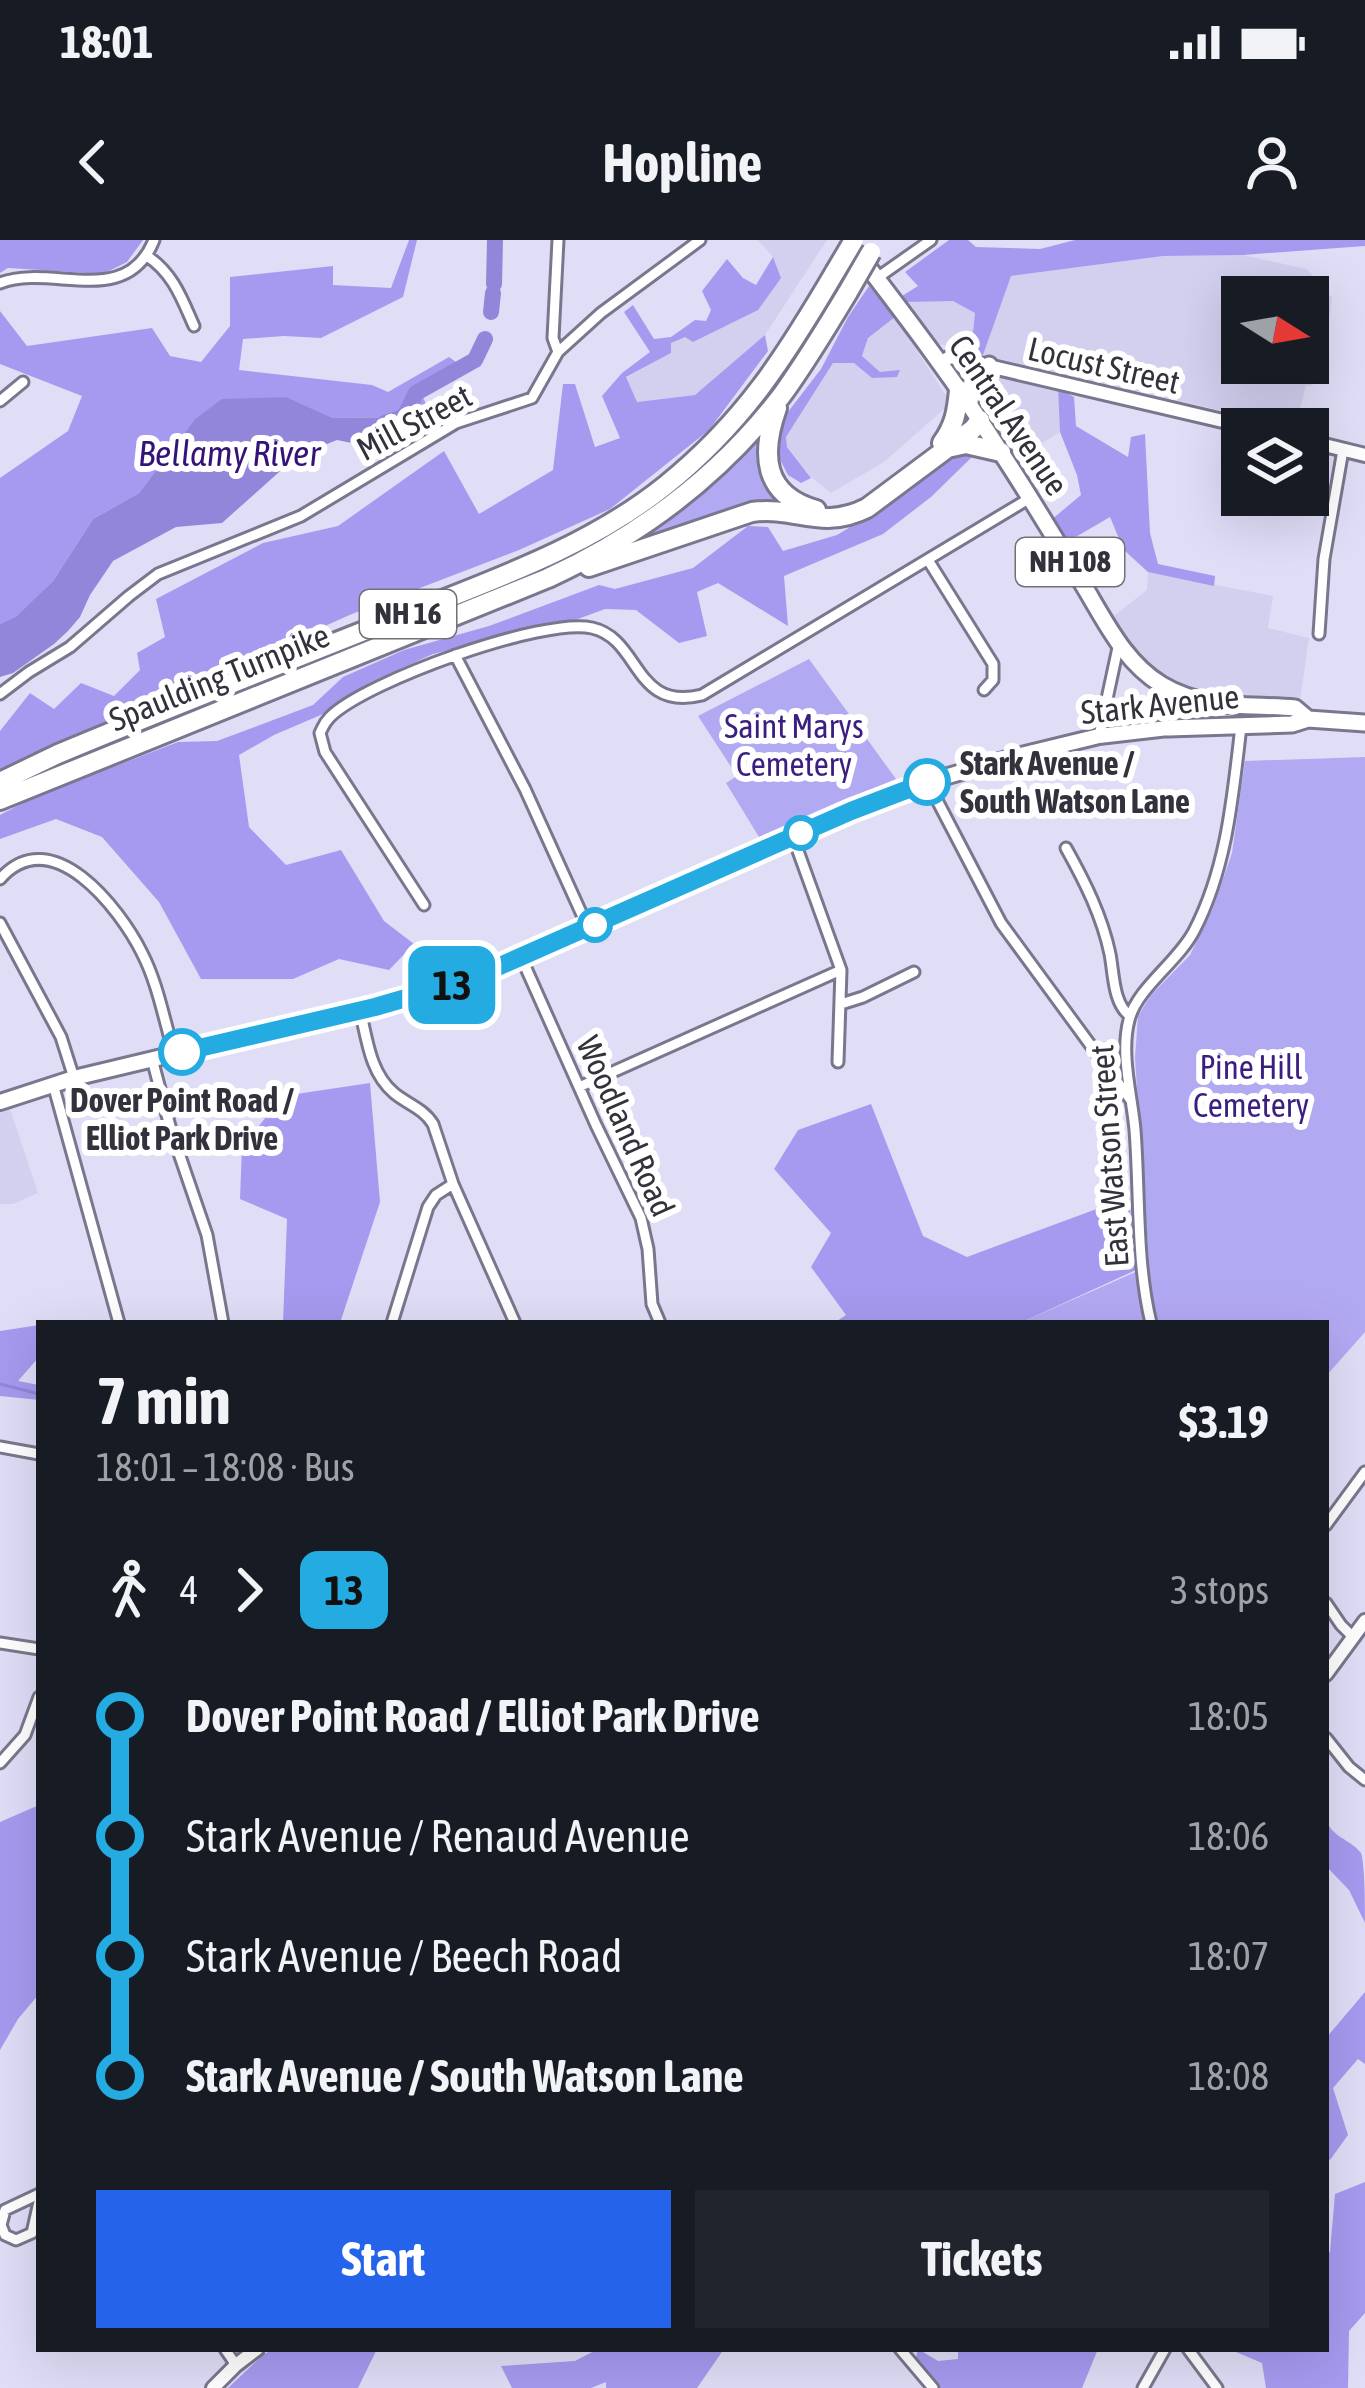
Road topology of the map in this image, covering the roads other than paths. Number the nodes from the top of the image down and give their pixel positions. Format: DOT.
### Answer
graph roads {
  1 [pos="154,240"];
  2 [pos="558,240"];
  3 [pos="700,240"];
  4 [pos="850,240"];
  5 [pos="931,240"];
  6 [pos="875,246"];
  7 [pos="147,256"];
  8 [pos="877,278"];
  9 [pos="0,283"];
  10 [pos="194,326"];
  11 [pos="558,352"];
  12 [pos="940,363"];
  13 [pos="989,365"];
  14 [pos="23,382"];
  15 [pos="782,394"];
  16 [pos="0,401"];
  17 [pos="969,405"];
  18 [pos="1221,420"];
  19 [pos="945,445"];
  20 [pos="1329,447"];
  21 [pos="1342,450"];
  22 [pos="1001,452"];
  23 [pos="1365,455"];
  24 [pos="1030,498"];
  25 [pos="928,560"];
  26 [pos="548,578"];
  27 [pos="1319,634"];
  28 [pos="1119,643"];
  29 [pos="455,655"];
  30 [pos="984,690"];
  31 [pos="0,694"];
  32 [pos="1247,706"];
  33 [pos="1308,719"];
  34 [pos="1365,722"];
  35 [pos="1241,726"];
  36 [pos="1168,728"];
  37 [pos="1099,736"];
  38 [pos="0,782"];
  39 [pos="927,782"];
  40 [pos="0,800"];
  41 [pos="793,837"];
  42 [pos="1066,848"];
  43 [pos="0,879"];
  44 [pos="424,905"];
  45 [pos="0,922"];
  46 [pos="588,928"];
  47 [pos="521,957"];
  48 [pos="841,970"];
  49 [pos="914,972"];
  50 [pos="841,1004"];
  51 [pos="360,1010"];
  52 [pos="1130,1016"];
  53 [pos="174,1054"];
  54 [pos="152,1059"];
  55 [pos="838,1062"];
  56 [pos="74,1078"];
  57 [pos="53,1084"];
  58 [pos="579,1087"];
  59 [pos="1132,1101"];
  60 [pos="0,1102"];
  61 [pos="453,1184"];
  62 [pos="118,1320"];
  63 [pos="222,1320"];
  64 [pos="393,1320"];
  65 [pos="514,1320"];
  66 [pos="659,1320"];
  67 [pos="1151,1320"];
  68 [pos="0,1447"];
  69 [pos="36,1453"];
  70 [pos="1365,1472"];
  71 [pos="1329,1521"];
  72 [pos="1329,1607"];
  73 [pos="1365,1621"];
  74 [pos="1353,1637"];
  75 [pos="0,1642"];
  76 [pos="36,1648"];
  77 [pos="1329,1670"];
  78 [pos="36,1704"];
  79 [pos="1329,1742"];
  80 [pos="0,1762"];
  81 [pos="1365,1780"];
  82 [pos="36,2199"];
  83 [pos="36,2213"];
  84 [pos="903,2352"];
  85 [pos="1163,2352"];
  86 [pos="1190,2352"];
  87 [pos="245,2355"];
  88 [pos="214,2388"];
  89 [pos="933,2388"];
  90 [pos="1143,2388"];
  91 [pos="1217,2388"];
  1 -- 7 [label="street"];
  2 -- 11 [label="street"];
  3 -- 11 [label="street, Mill Street"];
  4 -- 8 [label="main road, Central Avenue / NH 108"];
  4 -- 38 [label="highway, Spaulding Turnpike / NH 16, bridge"];
  5 -- 8 [label="street"];
  6 -- 15 [label="highway, Spaulding Turnpike / NH 16, bridge"];
  7 -- 9 [label="street"];
  7 -- 10 [label="street"];
  8 -- 12 [label="main road, Central Avenue / NH 108"];
  11 -- 31 [label="street, Mill Street"];
  12 -- 13 [label="street, Locust Street"];
  12 -- 17 [label="main road, Central Avenue / NH 108"];
  13 -- 17 [label="main road"];
  13 -- 18 [label="street, Locust Street"];
  14 -- 16 [label="street"];
  15 -- 19 [label="highway"];
  15 -- 26 [label="highway, Spaulding Turnpike / NH 16"];
  17 -- 19 [label="highway"];
  17 -- 19 [label="highway"];
  17 -- 22 [label="main road, Central Avenue / NH 108"];
  19 -- 22 [label="highway"];
  19 -- 26 [label="highway"];
  20 -- 21 [label="street"];
  21 -- 23 [label="street"];
  21 -- 27 [label="street"];
  22 -- 24 [label="main road, Central Avenue / NH 108"];
  24 -- 25 [label="street"];
  24 -- 28 [label="main road, Central Avenue / NH 108"];
  25 -- 29 [label="street"];
  25 -- 30 [label="street"];
  26 -- 40 [label="highway, Spaulding Turnpike / NH 16"];
  28 -- 32 [label="main road, Central Avenue / NH 108"];
  28 -- 37 [label="street"];
  29 -- 44 [label="street"];
  29 -- 46 [label="street"];
  32 -- 33 [label="main road, Central Avenue / NH 108"];
  32 -- 35 [label="main road"];
  33 -- 34 [label="main road, Central Avenue / NH 108"];
  33 -- 35 [label="main road, Stark Avenue"];
  35 -- 36 [label="main road, Stark Avenue"];
  35 -- 52 [label="street, East Watson Street"];
  36 -- 37 [label="main road, Stark Avenue"];
  37 -- 39 [label="main road, Stark Avenue"];
  39 -- 41 [label="main road, Stark Avenue"];
  39 -- 59 [label="street"];
  41 -- 46 [label="main road, Stark Avenue"];
  41 -- 48 [label="street"];
  42 -- 52 [label="street"];
  43 -- 53 [label="street"];
  45 -- 56 [label="street"];
  46 -- 47 [label="main road, Stark Avenue"];
  47 -- 51 [label="main road, Stark Avenue"];
  47 -- 58 [label="street, Woodland Road"];
  48 -- 50 [label="street"];
  48 -- 58 [label="street"];
  49 -- 50 [label="street"];
  50 -- 55 [label="street"];
  51 -- 53 [label="main road, Stark Avenue"];
  51 -- 61 [label="street"];
  52 -- 59 [label="street, East Watson Street"];
  53 -- 54 [label="main road, Stark Avenue"];
  54 -- 56 [label="main road, Stark Avenue"];
  54 -- 63 [label="street"];
  56 -- 57 [label="main road, Stark Avenue"];
  57 -- 60 [label="main road, Stark Avenue"];
  57 -- 62 [label="street"];
  58 -- 66 [label="street, Woodland Road"];
  59 -- 67 [label="street, East Watson Street"];
  61 -- 64 [label="street"];
  61 -- 65 [label="street"];
  68 -- 69 [label="street"];
  70 -- 71 [label="street"];
  72 -- 74 [label="street"];
  73 -- 74 [label="street"];
  74 -- 77 [label="street"];
  75 -- 76 [label="street"];
  78 -- 80 [label="street"];
  79 -- 81 [label="street"];
  82 -- 83 [label="street"];
  84 -- 89 [label="street"];
  85 -- 90 [label="street"];
  86 -- 91 [label="street"];
  87 -- 88 [label="street"];
}
